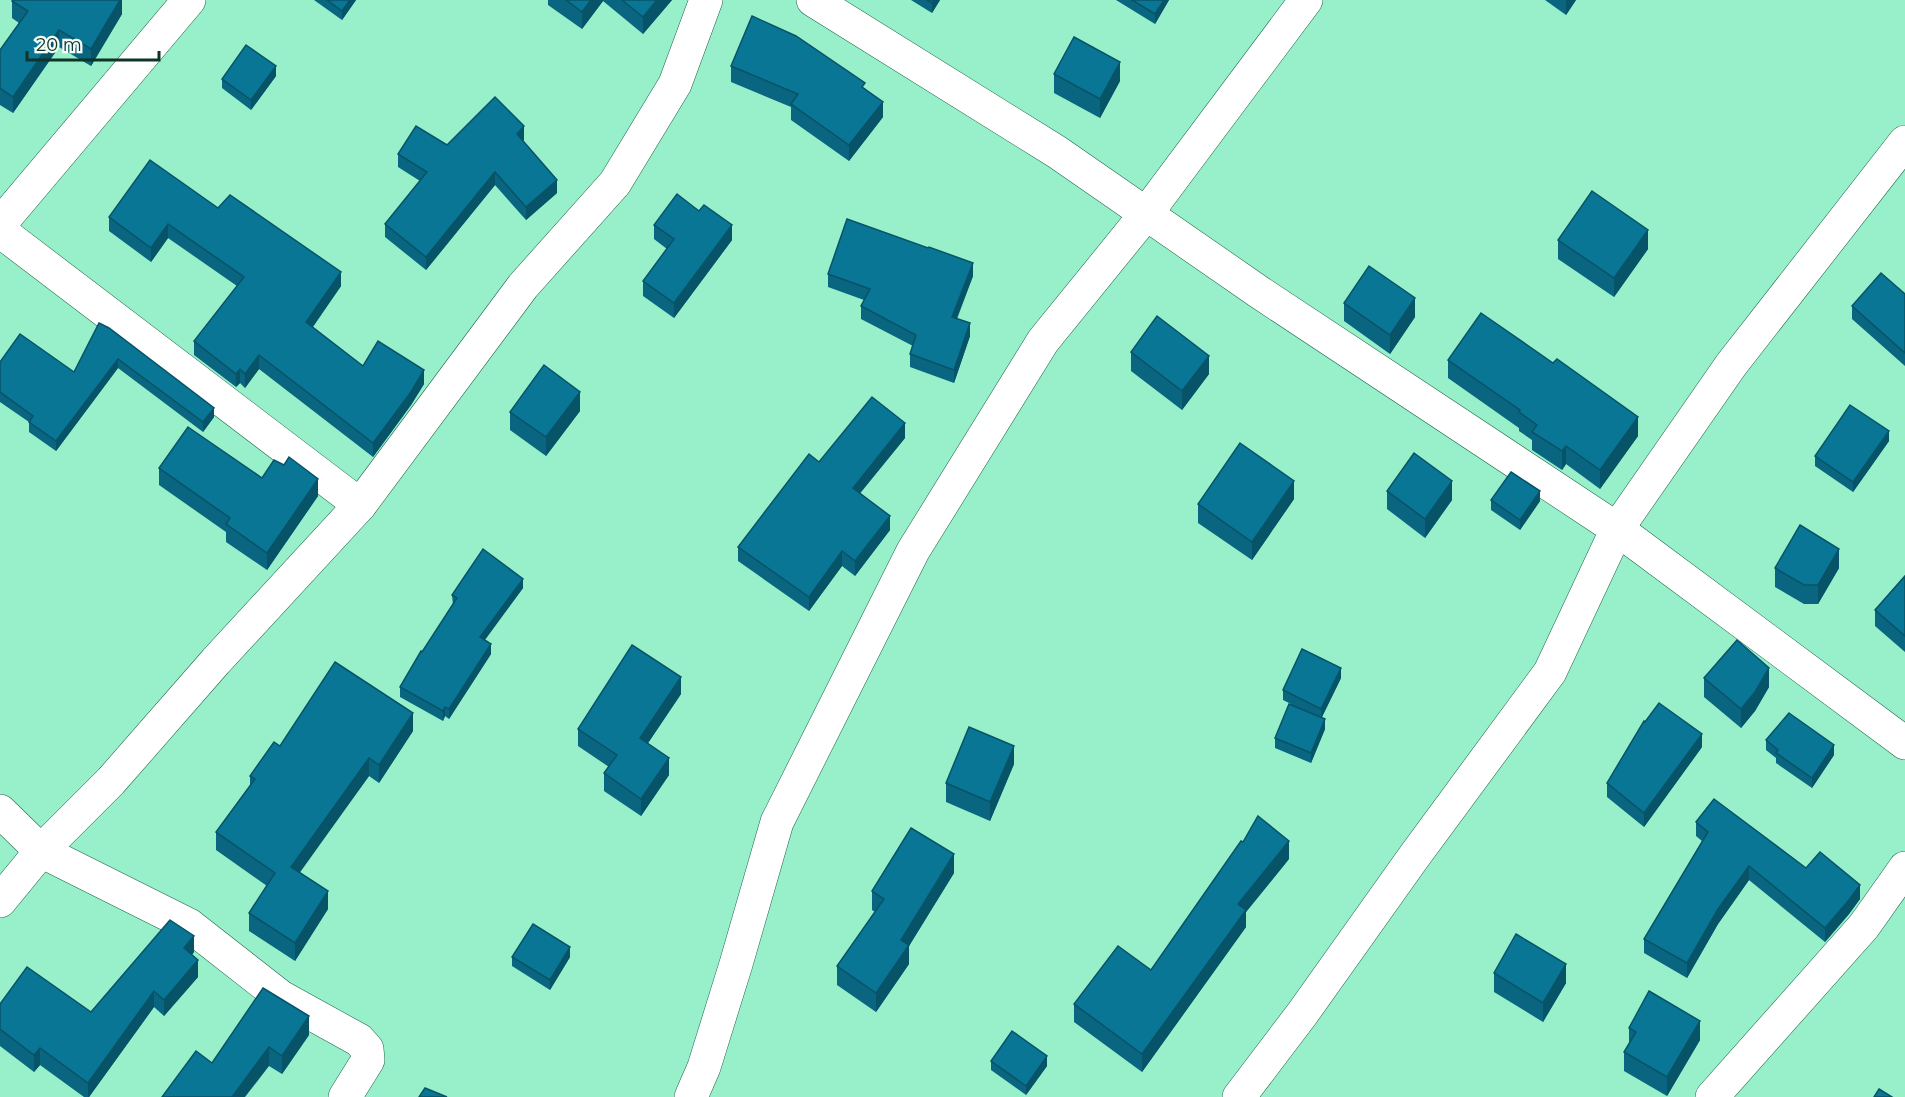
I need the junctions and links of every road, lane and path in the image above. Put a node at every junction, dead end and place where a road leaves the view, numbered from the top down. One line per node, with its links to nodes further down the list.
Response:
1 (189, 0): 7 (street)
2 (706, 0): 9 (street)
3 (813, 0): 6 (street)
4 (1306, 0): 6 (street)
5 (1905, 142): 10 (street)
6 (1146, 214): 10 (street); 17 (street)
7 (0, 224)
8 (0, 231): 9 (street)
9 (360, 505): 13 (street)
10 (1617, 529): 11 (street); 18 (street)
11 (1905, 743)
12 (0, 811): 13 (street)
13 (41, 851): 15 (street); 16 (street)
14 (1905, 868): 19 (street)
15 (0, 901)
16 (345, 1097)
17 (691, 1097)
18 (1239, 1097)
19 (1712, 1097)

